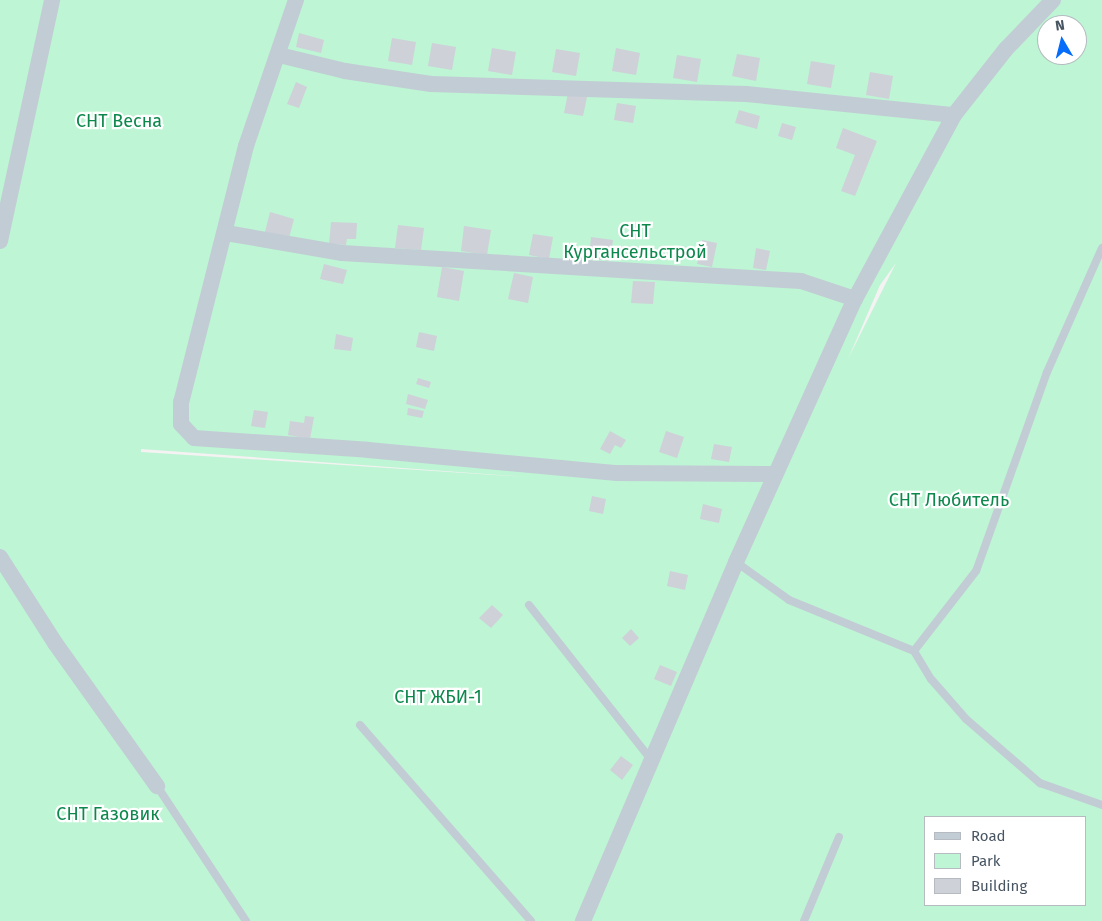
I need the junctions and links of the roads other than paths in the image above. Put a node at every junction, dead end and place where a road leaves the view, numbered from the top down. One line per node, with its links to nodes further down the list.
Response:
1 (52, 0): 7 (street)
2 (296, 0): 4 (street)
3 (1053, 0): 5 (street)
4 (279, 55): 5 (street); 6 (street)
5 (954, 115): 9 (street)
6 (226, 233): 9 (street); 10 (street)
7 (0, 242)
8 (1102, 248): 14 (lane)
9 (854, 299): 10 (street)
10 (775, 474): 12 (street)
11 (0, 558): 17 (street)
12 (736, 562): 14 (lane); 16 (street)
13 (529, 605): 16 (lane)
14 (914, 651): 18 (lane)
15 (360, 724): 21 (lane)
16 (652, 761): 22 (street)
17 (157, 786): 20 (lane)
18 (1102, 805)
19 (839, 837): 23 (lane)
20 (246, 921)
21 (531, 921)
22 (583, 921)
23 (804, 921)

